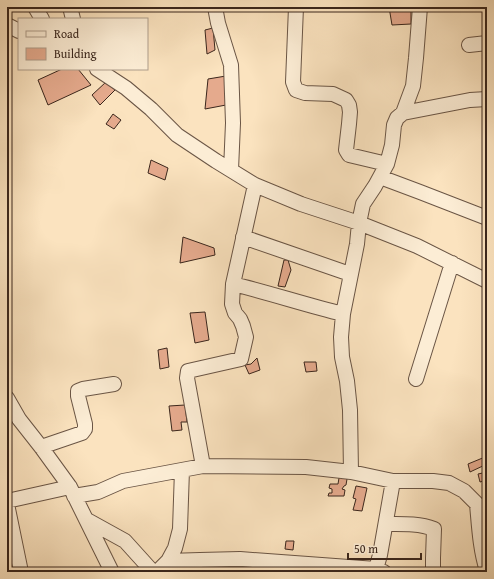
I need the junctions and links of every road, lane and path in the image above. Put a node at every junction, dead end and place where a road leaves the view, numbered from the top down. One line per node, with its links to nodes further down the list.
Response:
1 (35, 7): 6 (street)
2 (70, 7): 7 (street)
3 (215, 7): 16 (street)
4 (296, 7): 15 (street)
5 (420, 7): 14 (street)
6 (41, 18)
7 (73, 18)
8 (7, 25): 9 (street)
9 (18, 30)
10 (487, 43): 11 (street)
11 (469, 45)
12 (99, 70): 16 (street)
13 (487, 99): 14 (street)
14 (403, 113): 15 (street)
15 (387, 164): 17 (street)
16 (231, 170): 18 (street)
17 (380, 177): 19 (street); 20 (street)
18 (255, 185): 20 (street); 21 (street)
19 (487, 218)
20 (359, 223): 22 (street); 23 (street)
21 (243, 237): 23 (street); 25 (street)
22 (452, 263): 24 (street); 27 (street)
23 (350, 274): 26 (street)
24 (487, 281)
25 (233, 284): 26 (street); 31 (street)
26 (343, 314): 33 (street)
27 (416, 379)
28 (114, 384): 30 (street)
29 (7, 398): 30 (street)
30 (42, 447): 35 (street)
31 (203, 466): 32 (street); 33 (street)
32 (182, 470): 35 (street); 40 (street)
33 (351, 472): 34 (street)
34 (393, 481): 39 (street); 42 (street)
35 (72, 492): 36 (street); 38 (street)
36 (7, 501)
37 (7, 504): 43 (street)
38 (87, 520): 44 (street); 45 (street)
39 (386, 524): 41 (street); 47 (street)
40 (168, 561): 41 (street); 46 (street)
41 (380, 571)
42 (487, 571)
43 (21, 572)
44 (112, 572)
45 (153, 572)
46 (157, 572)
47 (433, 572)

